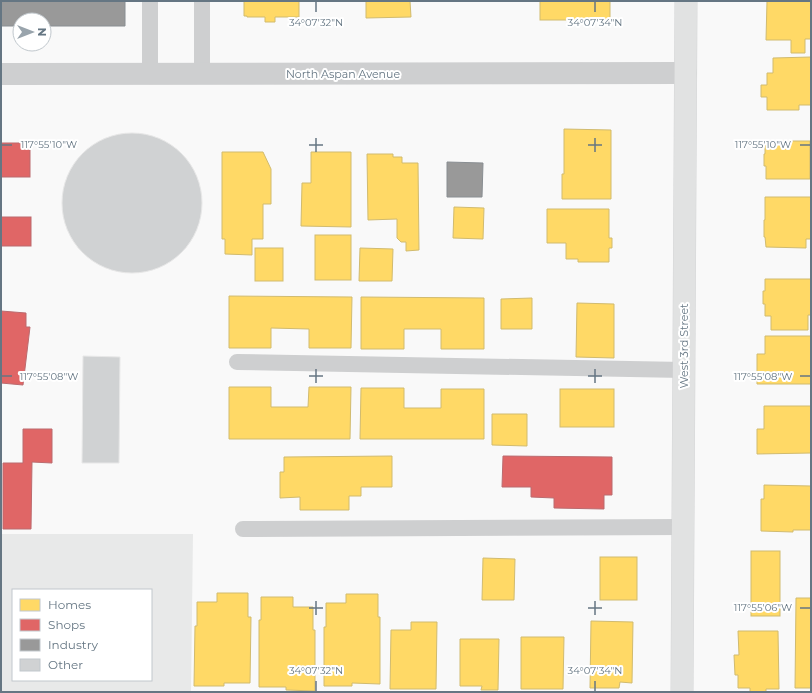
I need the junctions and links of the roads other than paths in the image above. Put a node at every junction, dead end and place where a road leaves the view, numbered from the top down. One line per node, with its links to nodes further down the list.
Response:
1 (150, 1): 5 (lane)
2 (202, 1): 6 (lane)
3 (686, 1): 7 (street, West 3rd Street)
4 (1, 74): 5 (street, North Aspan Avenue)
5 (150, 74): 6 (street, North Aspan Avenue)
6 (202, 74): 7 (street, North Aspan Avenue)
7 (686, 74): 9 (street, West 3rd Street)
8 (237, 362): 9 (lane)
9 (684, 370): 10 (street, West 3rd Street)
10 (683, 527): 11 (lane); 12 (street, West 3rd Street)
11 (243, 529)
12 (682, 692)

